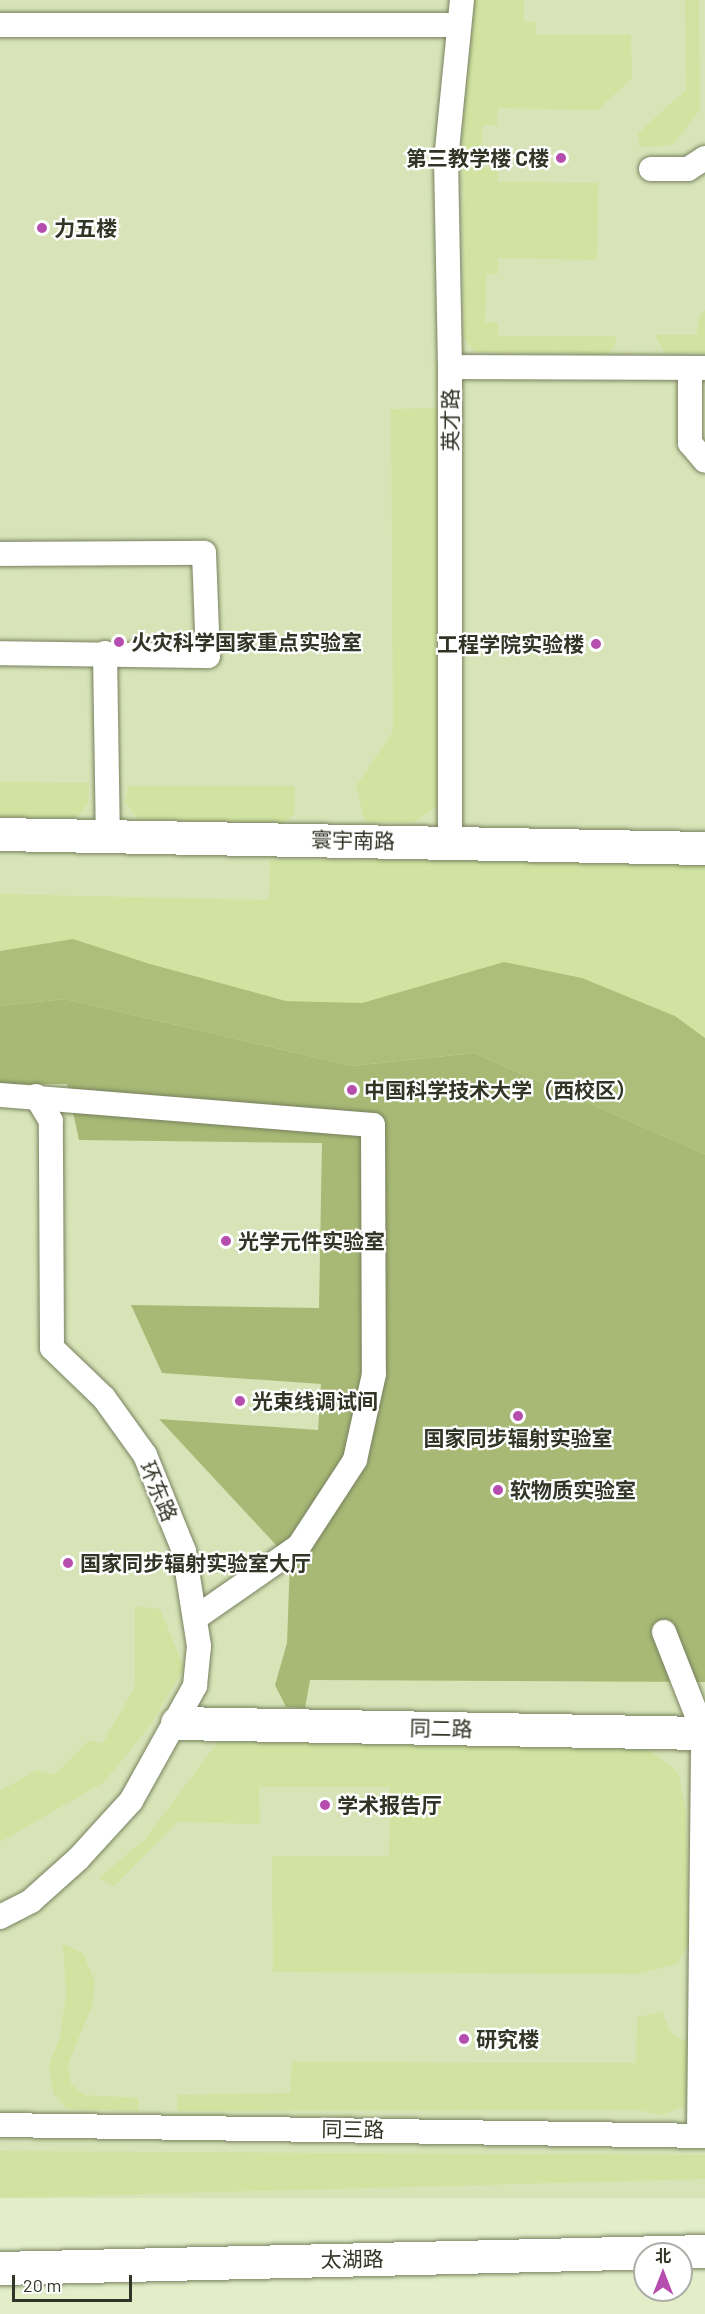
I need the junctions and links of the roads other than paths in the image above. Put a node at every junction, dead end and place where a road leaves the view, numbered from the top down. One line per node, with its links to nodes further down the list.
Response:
1 (462, 0): 3 (lane, 英才路)
2 (0, 25): 3 (lane)
3 (457, 25): 6 (lane, 英才路)
4 (705, 158): 5 (lane)
5 (651, 169)
6 (450, 367): 7 (lane); 14 (lane, 英才路)
7 (698, 368): 8 (lane)
8 (705, 461)
9 (0, 554): 11 (lane)
10 (0, 653): 11 (lane)
11 (105, 653): 13 (lane)
12 (0, 834): 13 (street, 寰宇南路)
13 (108, 836): 14 (street, 寰宇南路)
14 (450, 842): 15 (street, 寰宇南路)
15 (705, 848)
16 (0, 1095): 17 (lane)
17 (36, 1096): 18 (lane, 环东路); 18 (lane)
18 (197, 1617): 20 (lane, 环东路)
19 (664, 1632): 21 (lane)
20 (177, 1723): 21 (street, 同二路); 22 (lane, 环东路)
21 (704, 1734): 23 (lane)
22 (0, 1917)
23 (703, 1948): 25 (lane)
24 (0, 2126): 25 (lane, 同三路)
25 (702, 2135)
26 (705, 2251): 27 (street, 太湖路)
27 (0, 2268)

